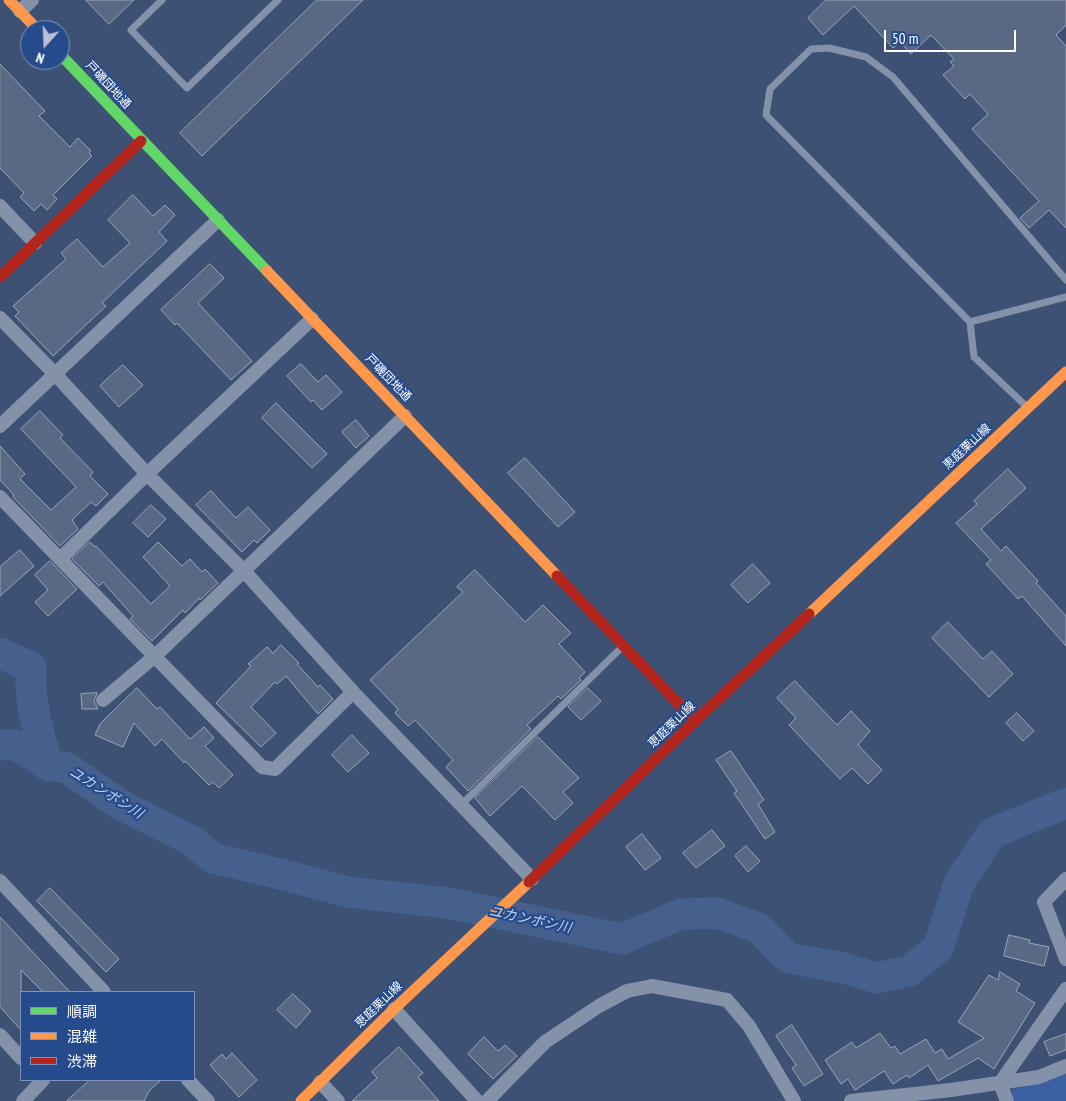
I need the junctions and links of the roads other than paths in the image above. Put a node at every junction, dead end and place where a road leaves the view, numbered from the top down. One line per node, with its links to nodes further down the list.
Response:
1 (9, 0): 5 (street)
2 (32, 0): 5 (street)
3 (162, 0): 4 (lane)
4 (278, 0)
5 (20, 12): 6 (street)
6 (28, 20)
7 (70, 65): 8 (street, 戸磯団地通)
8 (141, 141): 10 (street, 戸磯団地通); 11 (street)
9 (0, 206): 11 (street)
10 (218, 220): 16 (street, 戸磯団地通); 19 (street)
11 (36, 243): 12 (street)
12 (0, 277)
13 (1066, 280): 17 (lane)
14 (1066, 297): 17 (lane)
15 (0, 318): 19 (street)
16 (312, 320): 21 (street, 戸磯団地通); 23 (street)
17 (970, 322): 20 (lane)
18 (1066, 372): 20 (street, 恵庭栗山線)
19 (54, 373): 22 (street); 23 (street)
20 (1028, 408): 31 (street, 恵庭栗山線)
21 (405, 416): 26 (street); 27 (street, 戸磯団地通)
22 (0, 426)
23 (147, 474): 25 (street); 26 (street)
24 (0, 497): 25 (street)
25 (60, 559): 28 (street)
26 (244, 571): 28 (street); 29 (street)
27 (624, 646): 31 (street, 戸磯団地通); 32 (lane)
28 (155, 656): 29 (street); 30 (street)
29 (353, 692): 32 (street)
30 (103, 700)
31 (695, 722): 35 (street, 恵庭栗山線)
32 (461, 805): 35 (street)
33 (1066, 879): 36 (street)
34 (0, 881): 38 (street)
35 (528, 883): 39 (street, 恵庭栗山線)
36 (1066, 959)
37 (1066, 989): 46 (street)
38 (103, 991)
39 (394, 1009): 45 (street, 恵庭栗山線); 51 (street)
40 (0, 1035): 41 (street)
41 (20, 1057)
42 (1066, 1066): 46 (street)
43 (42, 1081): 47 (street)
44 (189, 1081): 48 (street)
45 (320, 1082): 49 (street, 恵庭栗山線); 50 (street)
46 (1000, 1083): 54 (street); 55 (street)
47 (23, 1101)
48 (208, 1101)
49 (301, 1101)
50 (338, 1101)
51 (477, 1101)
52 (487, 1101): 53 (street)
53 (794, 1101)
54 (850, 1101)
55 (1007, 1101)

